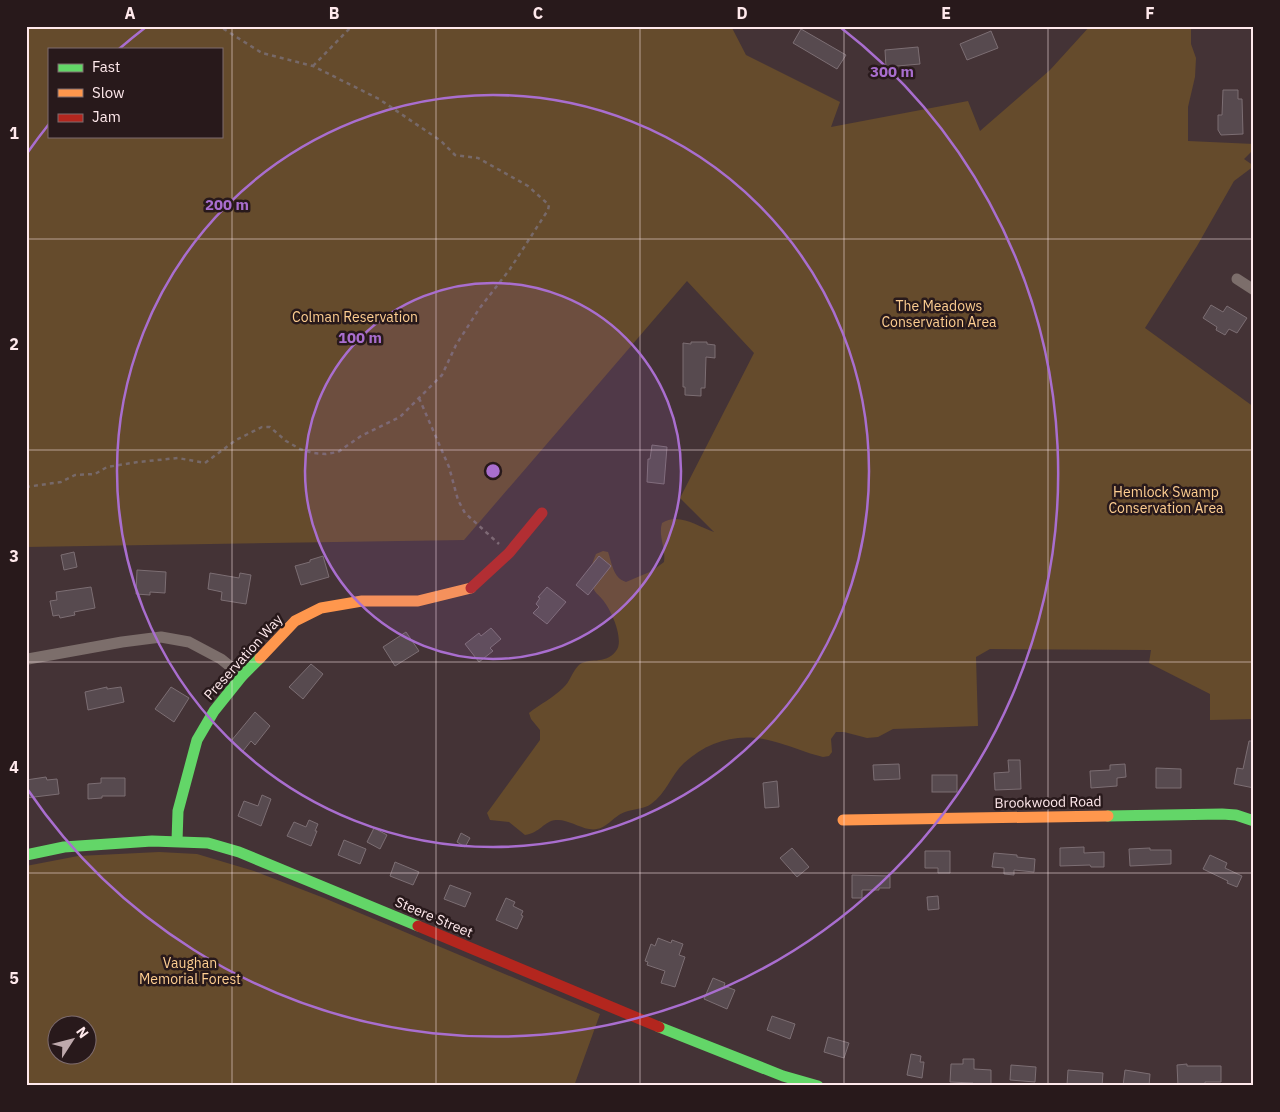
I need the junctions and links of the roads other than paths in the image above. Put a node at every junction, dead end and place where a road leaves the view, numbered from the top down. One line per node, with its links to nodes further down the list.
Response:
1 (1237, 278): 2 (street)
2 (1254, 290)
3 (542, 513): 5 (street, Preservation Way)
4 (28, 659): 5 (street)
5 (242, 676): 8 (street, Preservation Way)
6 (843, 820): 7 (street, Brookwood Road)
7 (1254, 821)
8 (177, 841): 9 (street, Steere Street); 10 (street, Steere Street)
9 (26, 855)
10 (818, 1086)

